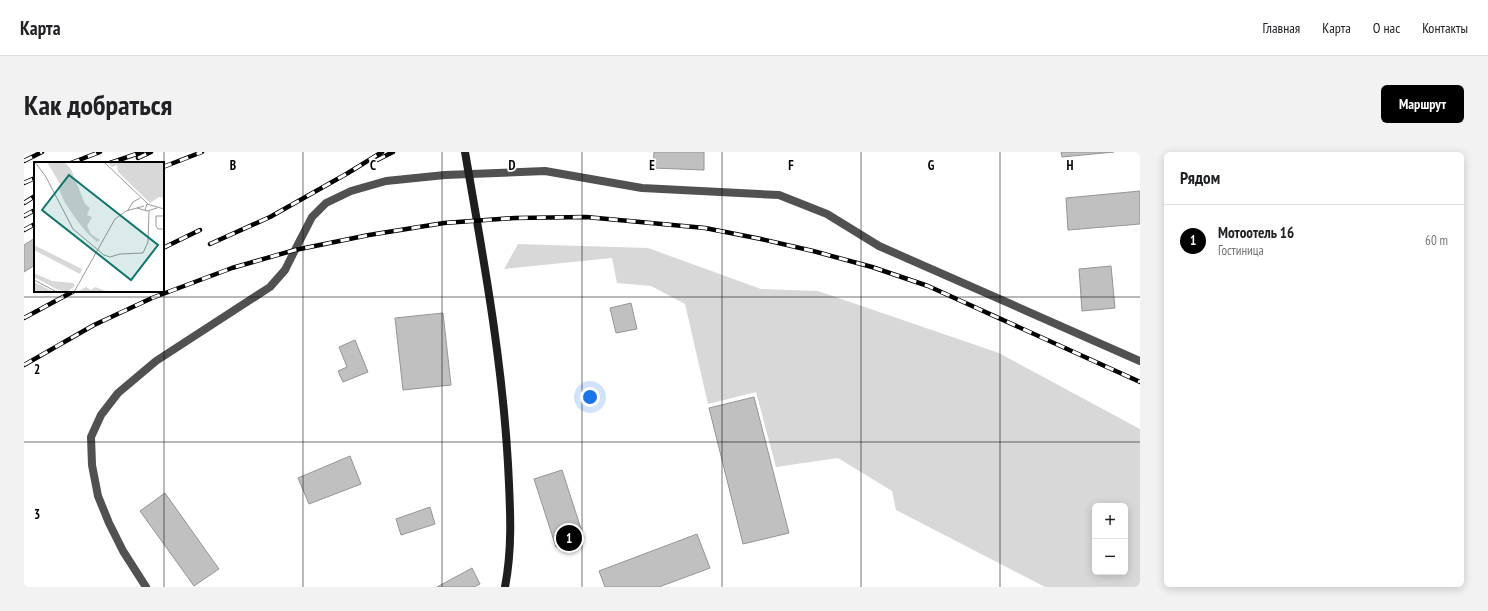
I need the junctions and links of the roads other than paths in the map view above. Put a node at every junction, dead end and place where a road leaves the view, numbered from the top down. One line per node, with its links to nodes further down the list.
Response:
1 (465, 152): 4 (main road)
2 (1140, 361): 3 (street)
3 (146, 587)
4 (505, 587)

